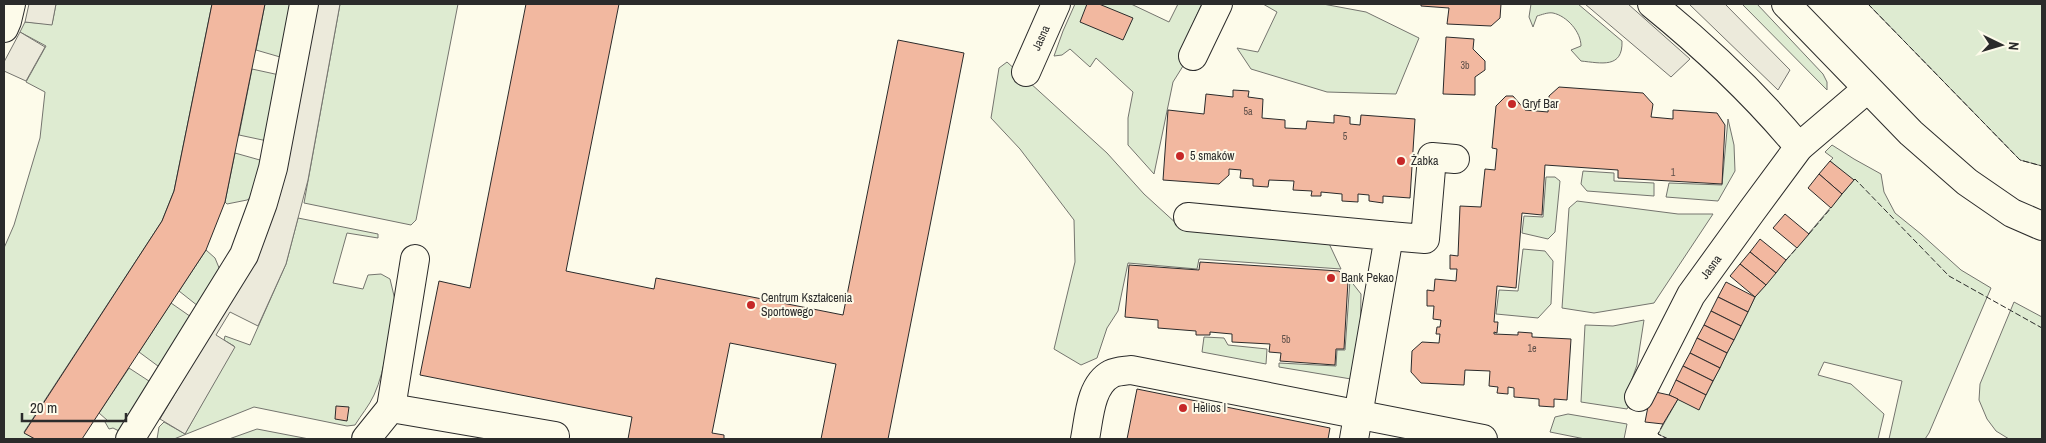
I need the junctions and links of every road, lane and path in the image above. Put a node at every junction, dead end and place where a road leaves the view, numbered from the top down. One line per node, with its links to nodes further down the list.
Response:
1 (304, 4): 19 (street)
2 (1056, 4): 7 (street, Jasna)
3 (1218, 4): 6 (street)
4 (1652, 4): 9 (street)
5 (1786, 4): 8 (street)
6 (1193, 56)
7 (1026, 72)
8 (1867, 88): 9 (street, Jasna); 12 (street)
9 (1799, 147): 15 (street, Jasna)
10 (1455, 159): 13 (street)
11 (1188, 217): 13 (street)
12 (2042, 226)
13 (1389, 236): 17 (street)
14 (415, 259): 16 (street)
15 (1639, 397)
16 (391, 408): 18 (street); 20 (street)
17 (1357, 428): 21 (street); 22 (street)
18 (555, 436)
19 (130, 439)
20 (366, 439)
21 (1085, 439)
22 (1483, 439)

